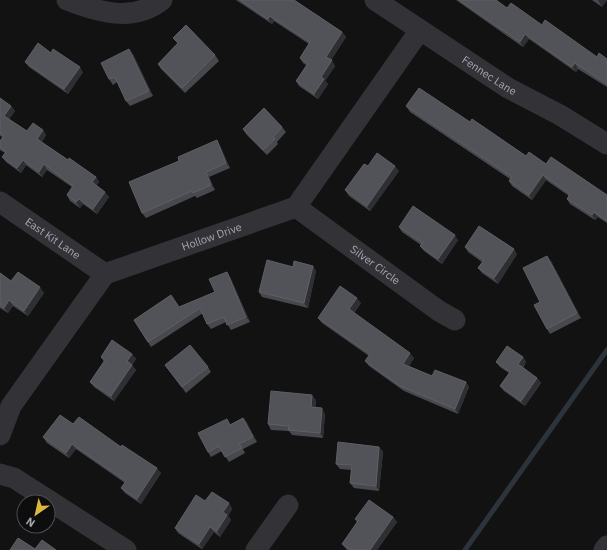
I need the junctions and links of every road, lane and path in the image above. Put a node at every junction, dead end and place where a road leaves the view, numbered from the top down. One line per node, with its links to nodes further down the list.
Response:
1 (67, 0): 2 (street)
2 (162, 0)
3 (375, 0): 4 (street, Fennec Lane)
4 (420, 30): 5 (street, Fennec Lane); 7 (street)
5 (607, 144)
6 (0, 202): 8 (street, East Kit Lane)
7 (296, 207): 8 (street, Hollow Drive); 9 (street, Silver Circle)
8 (105, 274): 10 (street)
9 (456, 320)
10 (0, 435)
11 (0, 474): 14 (street)
12 (288, 505): 15 (street)
13 (607, 546): 16 (street)
14 (126, 550)
15 (256, 550)
16 (604, 550)

